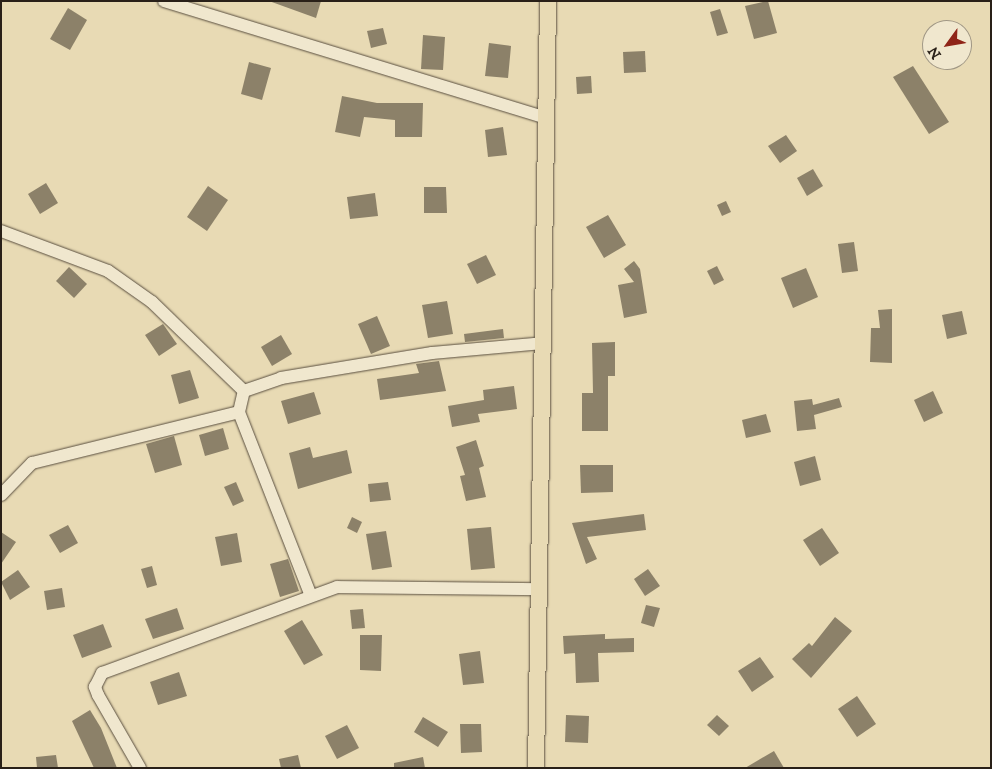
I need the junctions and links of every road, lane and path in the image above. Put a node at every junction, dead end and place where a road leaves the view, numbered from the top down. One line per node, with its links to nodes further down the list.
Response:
1 (164, 1): 3 (street)
2 (548, 1): 3 (main road)
3 (546, 118): 5 (main road)
4 (1, 231): 6 (street)
5 (543, 343): 6 (street); 9 (main road)
6 (244, 391): 7 (street)
7 (239, 412): 8 (street); 10 (street)
8 (1, 495)
9 (539, 589): 10 (street); 12 (main road)
10 (311, 596): 11 (street)
11 (140, 768)
12 (536, 768)

